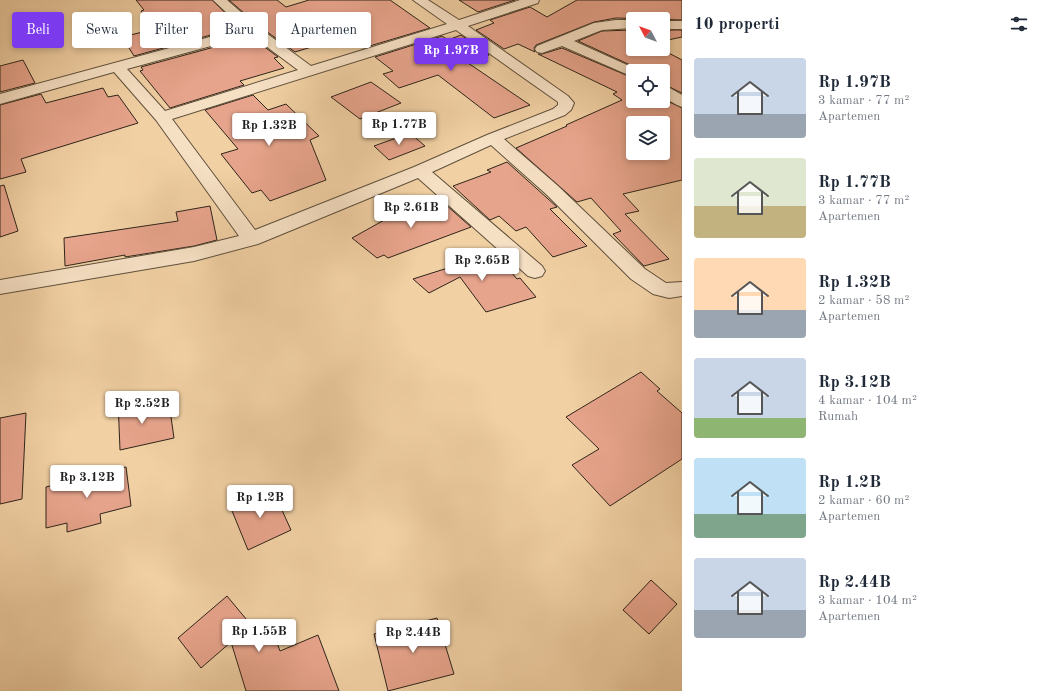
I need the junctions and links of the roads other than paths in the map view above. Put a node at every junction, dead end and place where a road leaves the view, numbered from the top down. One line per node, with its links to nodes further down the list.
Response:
1 (219, 0): 4 (street)
2 (419, 0): 6 (street)
3 (533, 0): 6 (street)
4 (233, 12)
5 (626, 24): 8 (street)
6 (458, 25): 13 (street); 18 (street)
7 (268, 41): 13 (street)
8 (563, 41): 10 (street); 12 (street)
9 (210, 42): 11 (street)
10 (542, 49)
11 (117, 67): 15 (street); 17 (street)
12 (626, 70)
13 (309, 71): 17 (street)
14 (670, 94): 16 (street)
15 (0, 99)
16 (682, 102)
17 (162, 117): 20 (street)
18 (493, 138): 19 (street); 23 (street)
19 (420, 171): 20 (street); 21 (street)
20 (252, 239): 22 (street)
21 (535, 271)
22 (0, 287)
23 (682, 289)

